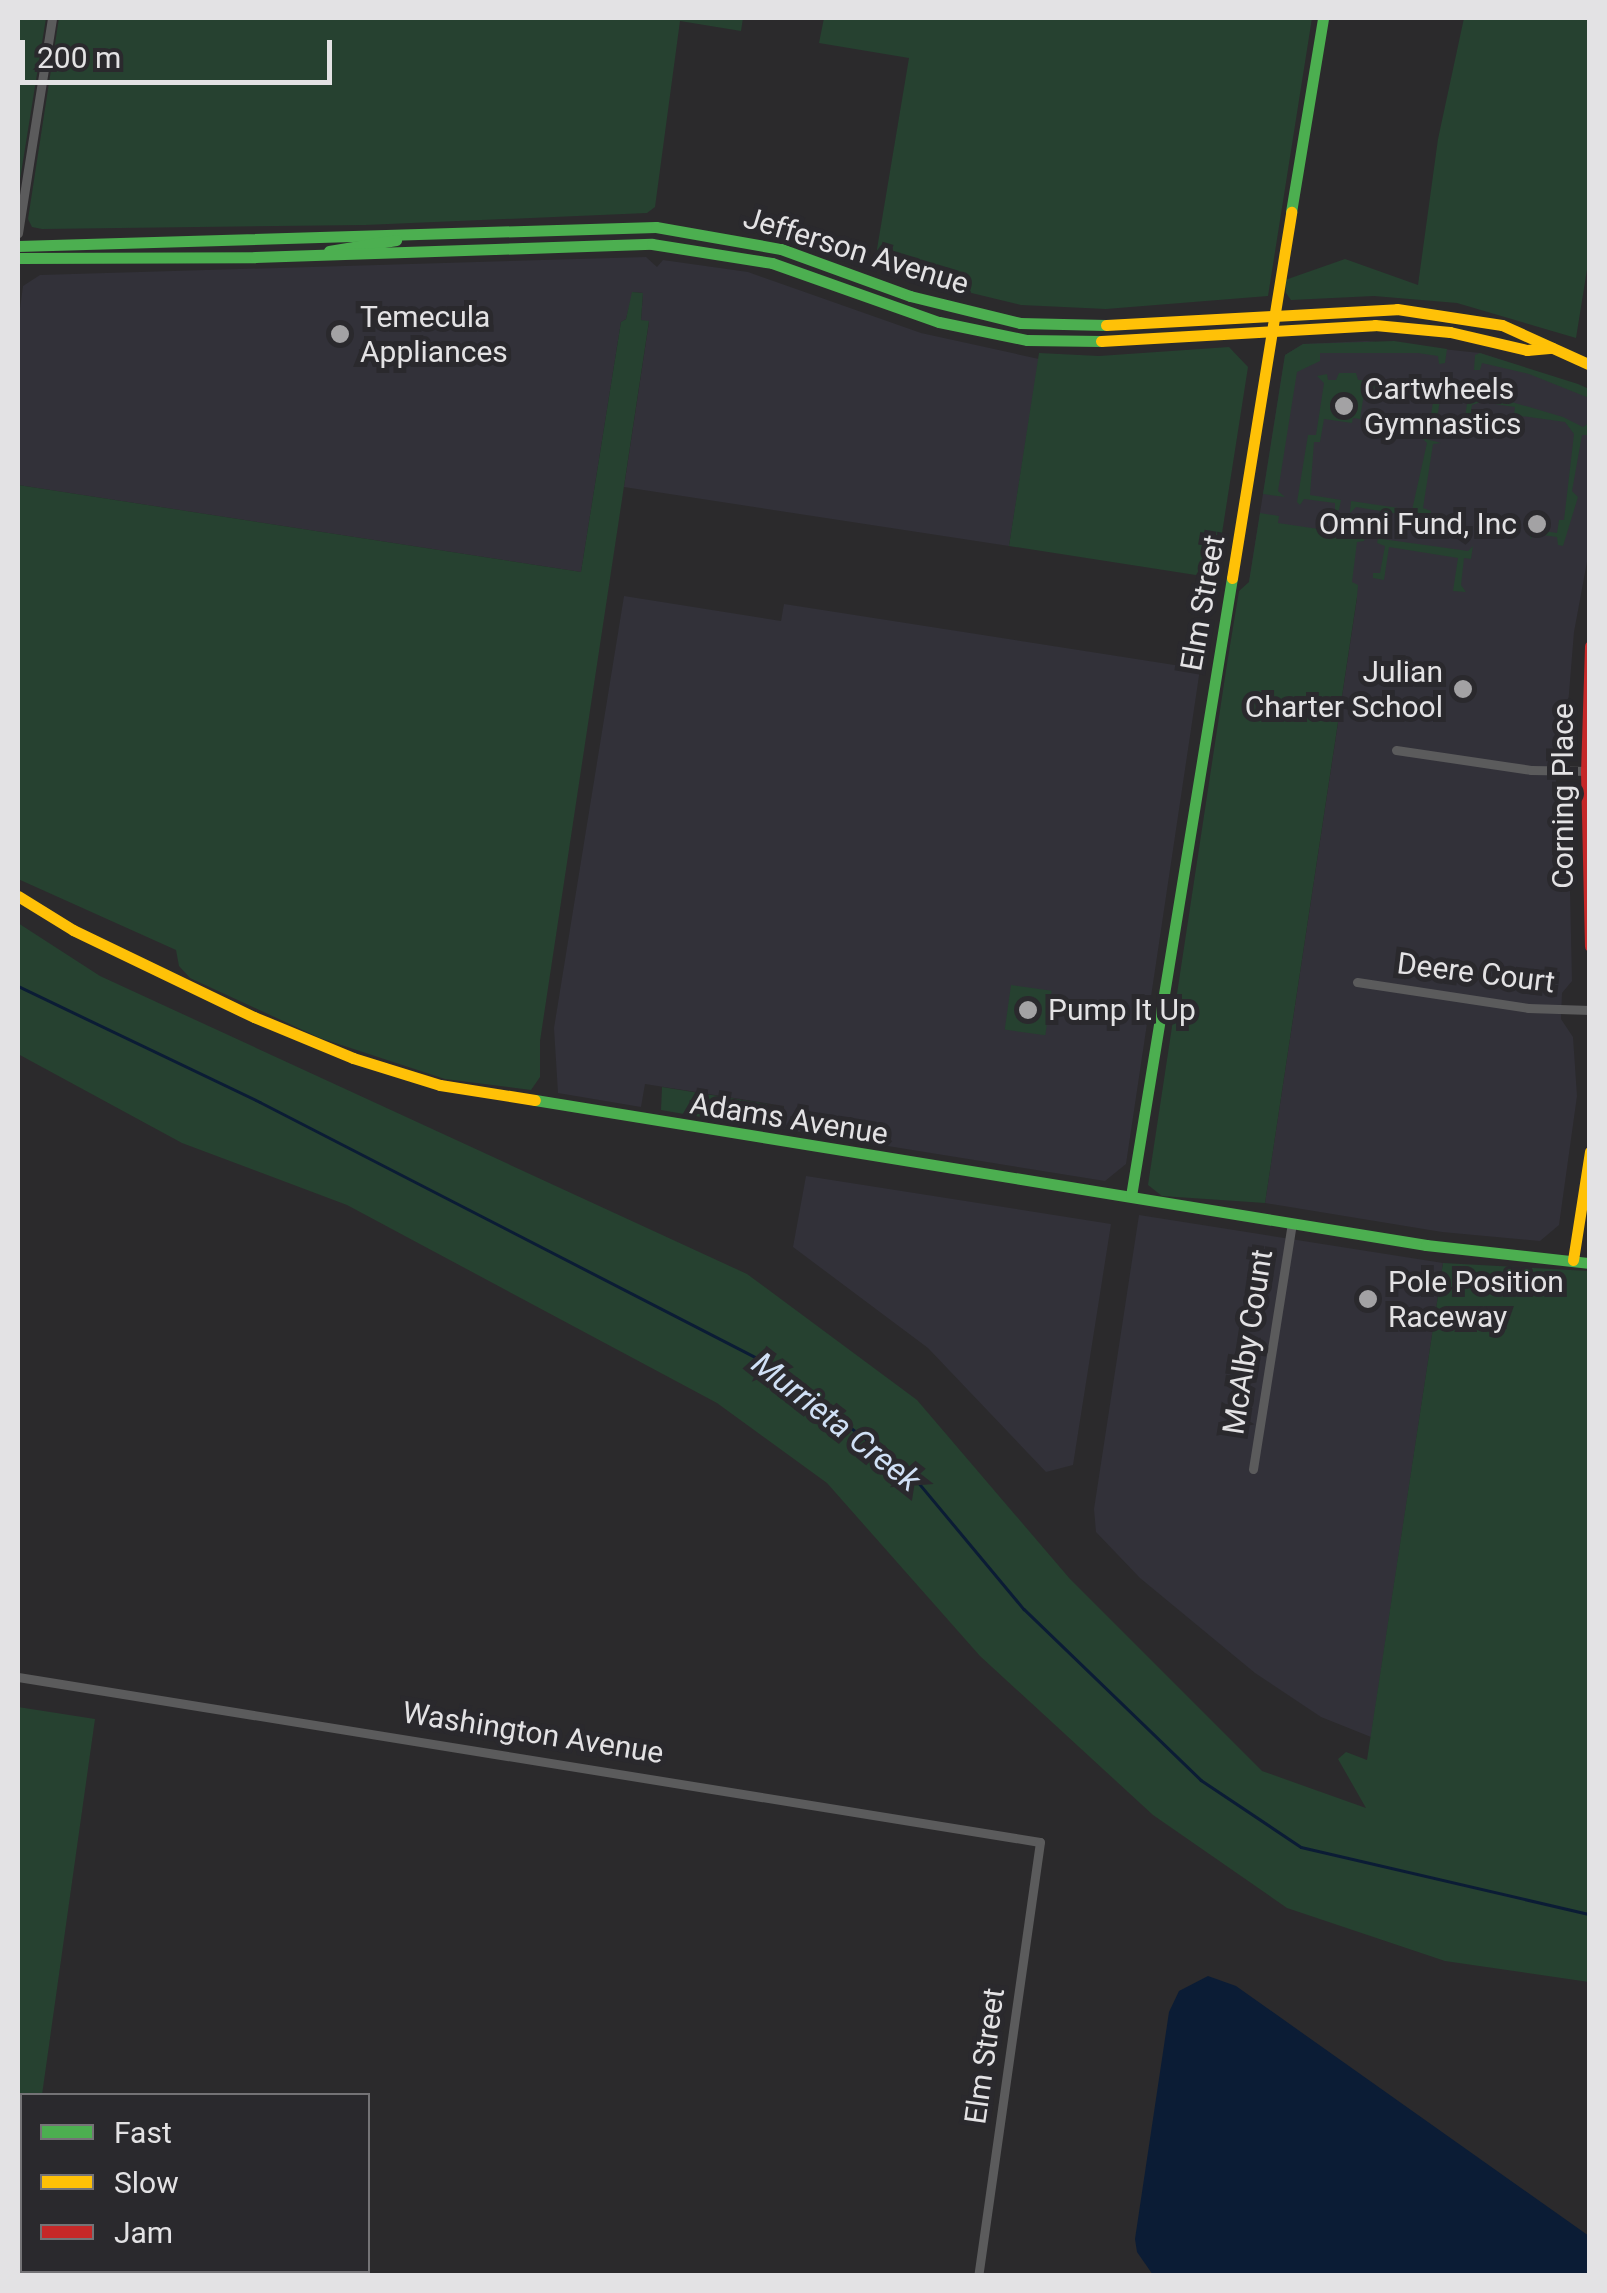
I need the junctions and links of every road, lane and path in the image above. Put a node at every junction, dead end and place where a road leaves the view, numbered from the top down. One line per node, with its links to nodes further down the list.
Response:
1 (52, 18): 3 (street)
2 (1323, 18): 8 (main road, Elm Street)
3 (18, 233)
4 (413, 234): 5 (main road, Jefferson Avenue); 6 (main road); 10 (main road, Jefferson Avenue)
5 (18, 246)
6 (326, 255): 7 (main road, Jefferson Avenue); 9 (main road, Jefferson Avenue)
7 (18, 258)
8 (1274, 313): 10 (main road, Jefferson Avenue); 11 (main road, Elm Street); 12 (main road, Jefferson Avenue)
9 (938, 322): 10 (main road); 11 (main road, Jefferson Avenue)
10 (1020, 323)
11 (1271, 332): 12 (main road, Jefferson Avenue); 22 (main road, Elm Street)
12 (1552, 348): 13 (main road, Jefferson Avenue)
13 (1590, 365)
14 (1590, 646): 16 (main road, Corning Place)
15 (1396, 750): 16 (street)
16 (1588, 771): 18 (main road, Corning Place)
17 (18, 896): 22 (main road, Adams Avenue)
18 (1590, 946)
19 (1357, 982): 20 (street, Deere Court)
20 (1590, 1010)
21 (1590, 1150): 24 (main road)
22 (1131, 1196): 23 (main road, Adams Avenue)
23 (1292, 1223): 24 (main road, Adams Avenue); 26 (street, McAlby Count)
24 (1573, 1260): 25 (main road, Adams Avenue)
25 (1590, 1263)
26 (1253, 1469)
27 (18, 1677): 28 (street, Washington Avenue)
28 (1040, 1842): 29 (street, Elm Street)
29 (978, 2276)

